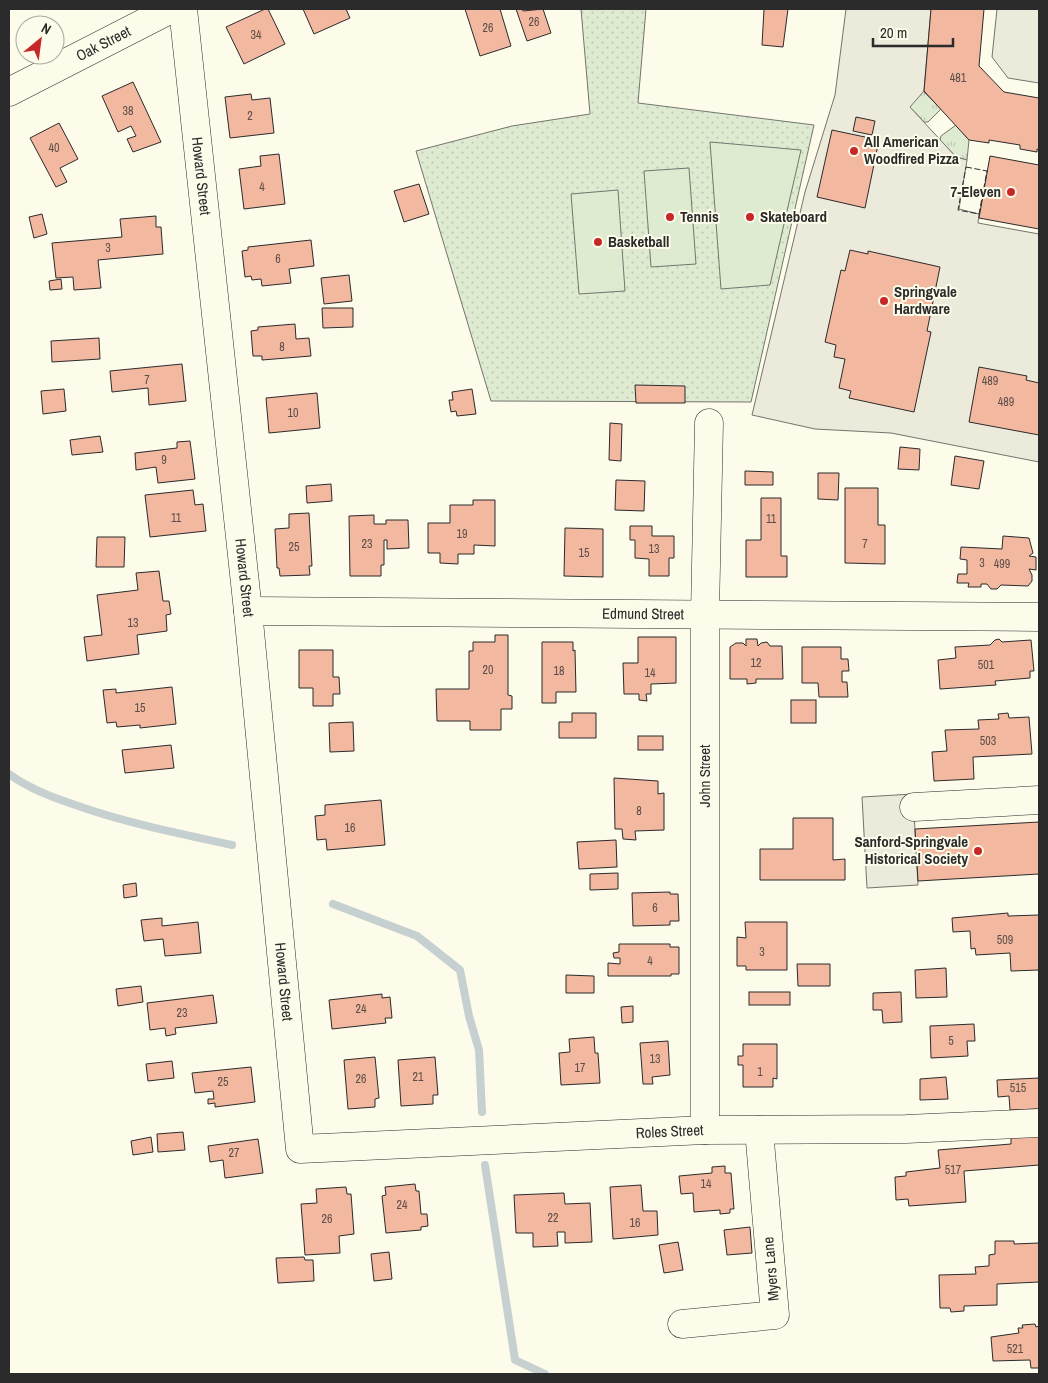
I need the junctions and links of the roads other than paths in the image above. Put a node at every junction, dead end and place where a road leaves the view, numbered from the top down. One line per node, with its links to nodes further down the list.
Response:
1 (171, 9): 3 (street, Oak Street)
2 (182, 9): 5 (street, Howard Street)
3 (9, 92)
4 (710, 423): 6 (street, John Street)
5 (248, 611): 6 (street, Edmund Street); 13 (street, Howard Street)
6 (705, 613): 7 (street, Edmund Street); 11 (street, John Street)
7 (1039, 616)
8 (1039, 800): 9 (street)
9 (914, 807)
10 (1039, 1123): 12 (street, Roles Street)
11 (705, 1130): 12 (street, Roles Street); 13 (street, Roles Street)
12 (759, 1130): 14 (street, Myers Lane)
13 (300, 1148)
14 (682, 1324)

